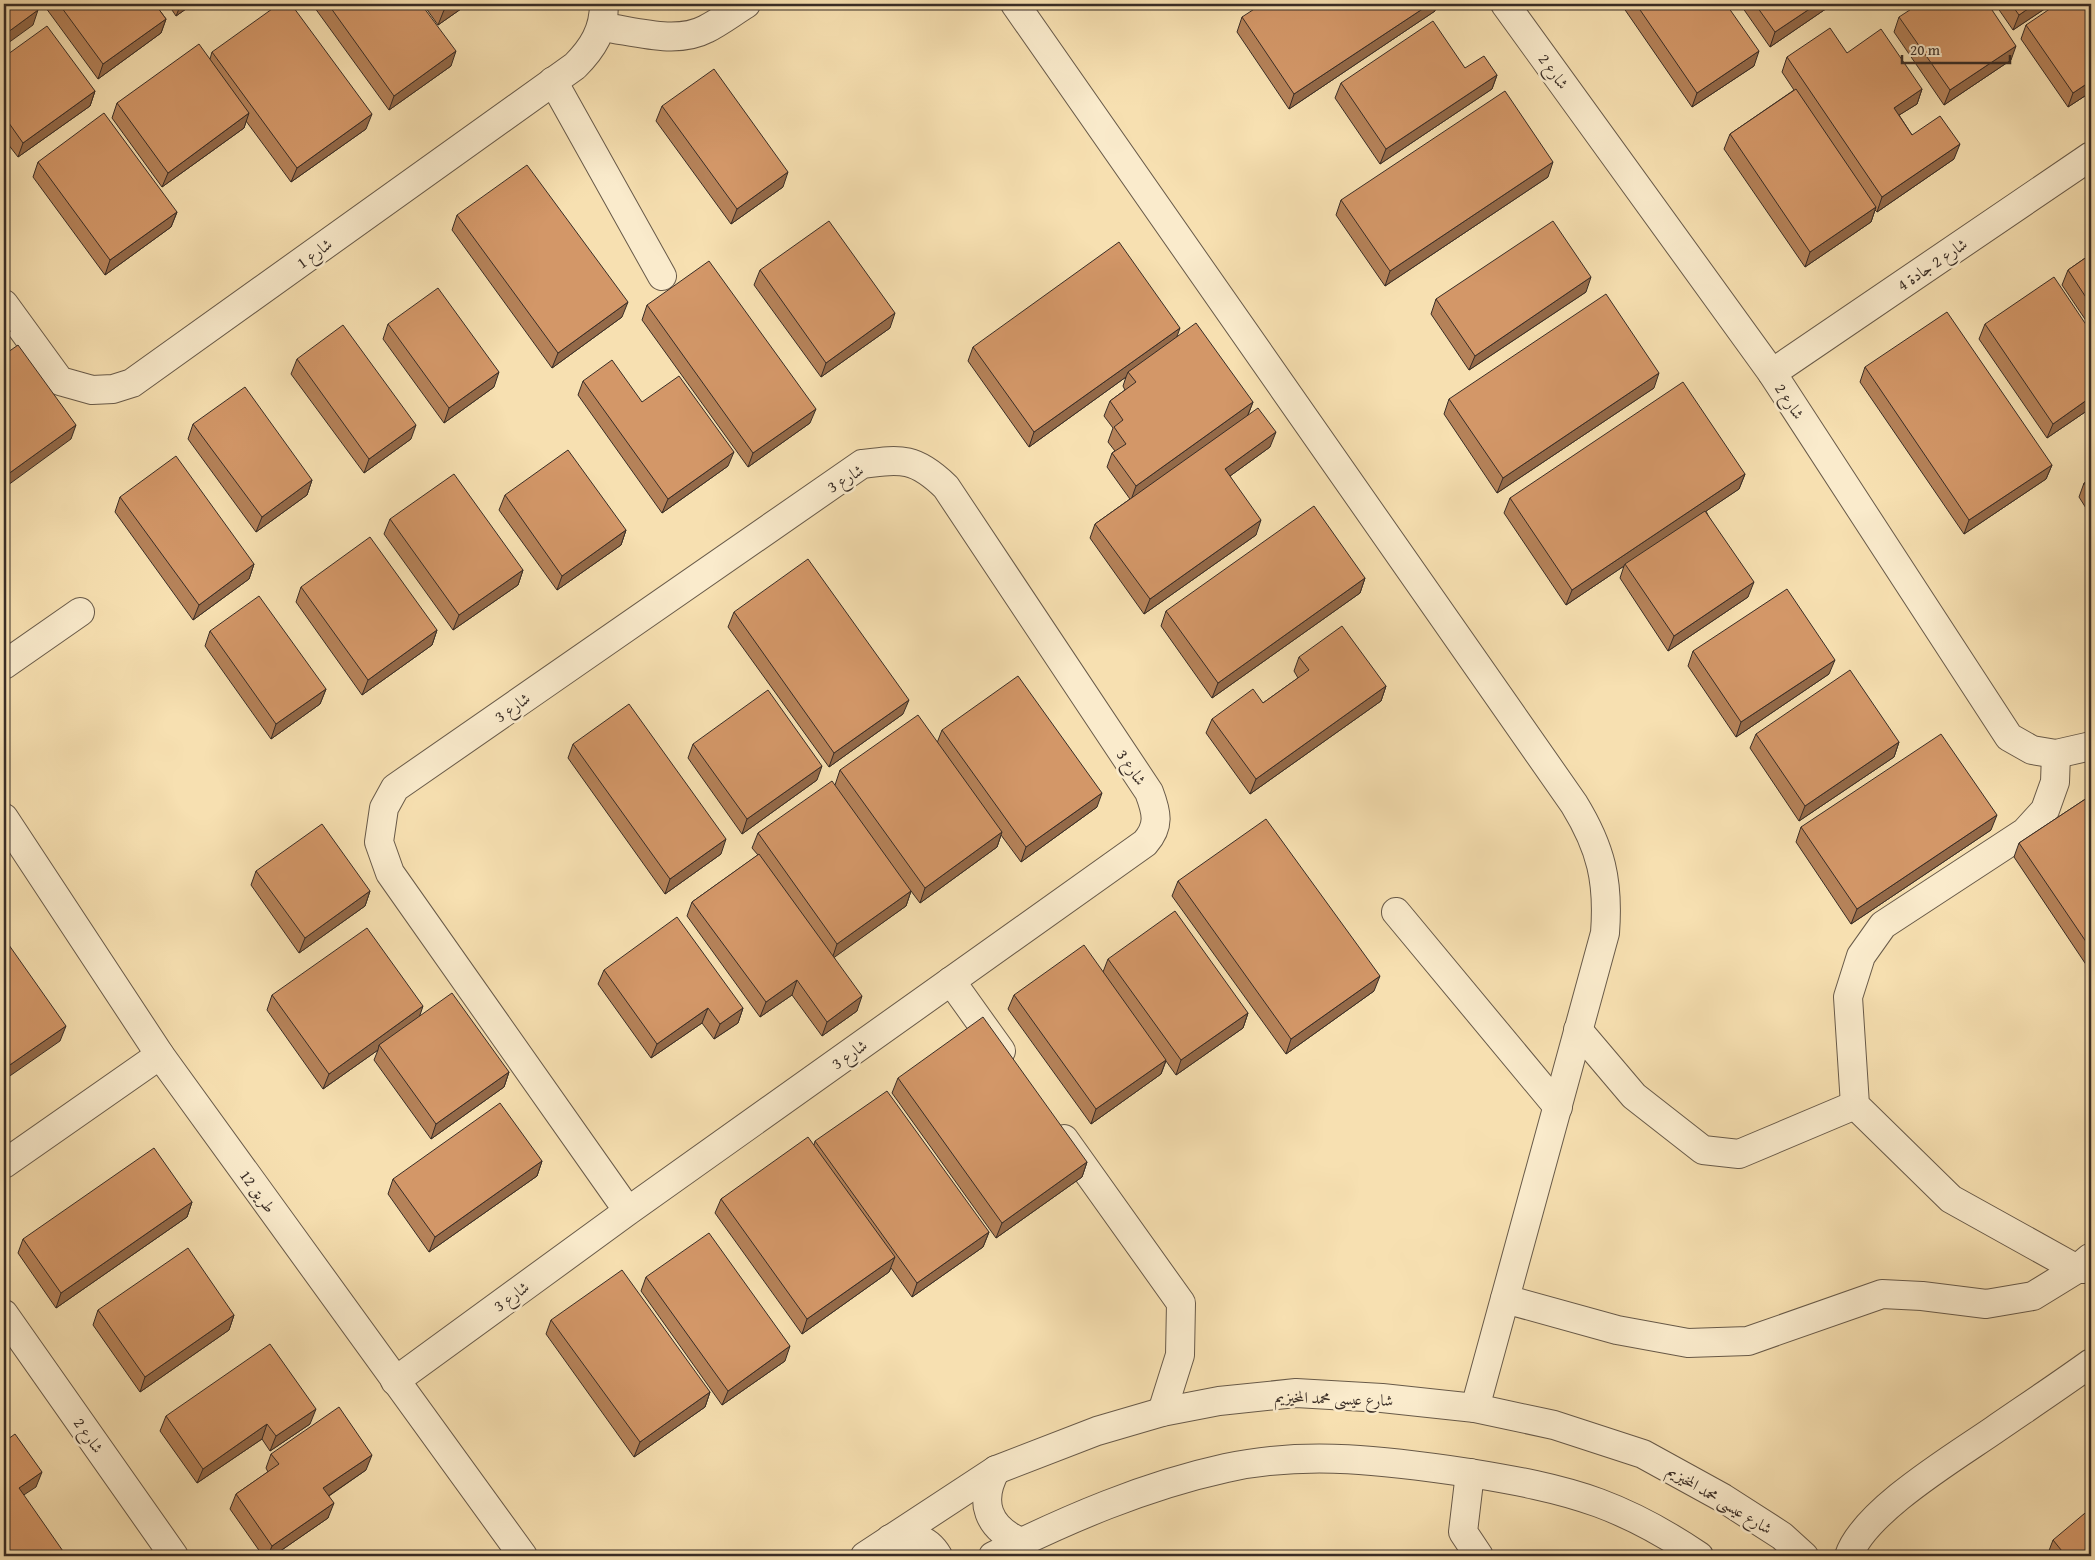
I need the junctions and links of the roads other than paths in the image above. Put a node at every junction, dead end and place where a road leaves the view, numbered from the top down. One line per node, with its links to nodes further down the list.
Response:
1 (746, 4): 4 (street)
2 (1015, 4): 17 (street)
3 (1506, 4): 9 (street, شارع 2)
4 (603, 15): 5 (street, شارع 1)
5 (553, 81): 7 (street); 8 (street, شارع 1)
6 (2091, 156): 9 (street, شارع 2 جادة 4)
7 (662, 276)
8 (4, 304)
9 (1772, 373): 13 (street, شارع 2)
10 (80, 612): 11 (street)
11 (4, 665)
12 (2091, 746): 13 (street, شارع 2)
13 (2056, 754): 20 (street)
14 (4, 818): 18 (street, طريق 12)
15 (1396, 912): 21 (street)
16 (951, 981): 19 (street); 24 (street, شارع 3); 24 (street, شارع 3)
17 (1578, 1030): 20 (street); 21 (street)
18 (160, 1055): 23 (street); 29 (street, طريق 12)
19 (1014, 1070)
20 (1855, 1105): 25 (street)
21 (1558, 1107): 26 (street)
22 (1049, 1118): 31 (street)
23 (4, 1164)
24 (628, 1211): 29 (street, شارع 3)
25 (2087, 1265): 26 (street)
26 (1505, 1299): 30 (street)
27 (4, 1314): 36 (street, شارع 2)
28 (2091, 1364): 44 (street)
29 (395, 1382): 37 (street, طريق 12)
30 (1475, 1408): 31 (street, شارع عيسى محمد المخيزيم); 43 (street, شارع عيسى محمد المخيزيم)
31 (1162, 1412): 32 (street, شارع عيسى محمد المخيزيم)
32 (996, 1470): 34 (street, شارع عيسى محمد المخيزيم); 35 (street)
33 (1470, 1473): 35 (street); 41 (street); 42 (street)
34 (890, 1539): 38 (street, شارع عيسى محمد المخيزيم); 39 (street)
35 (1021, 1542): 40 (street)
36 (174, 1556)
37 (523, 1556)
38 (865, 1556)
39 (938, 1556)
40 (994, 1556)
41 (1479, 1556)
42 (1699, 1556)
43 (1804, 1556)
44 (1849, 1556)

